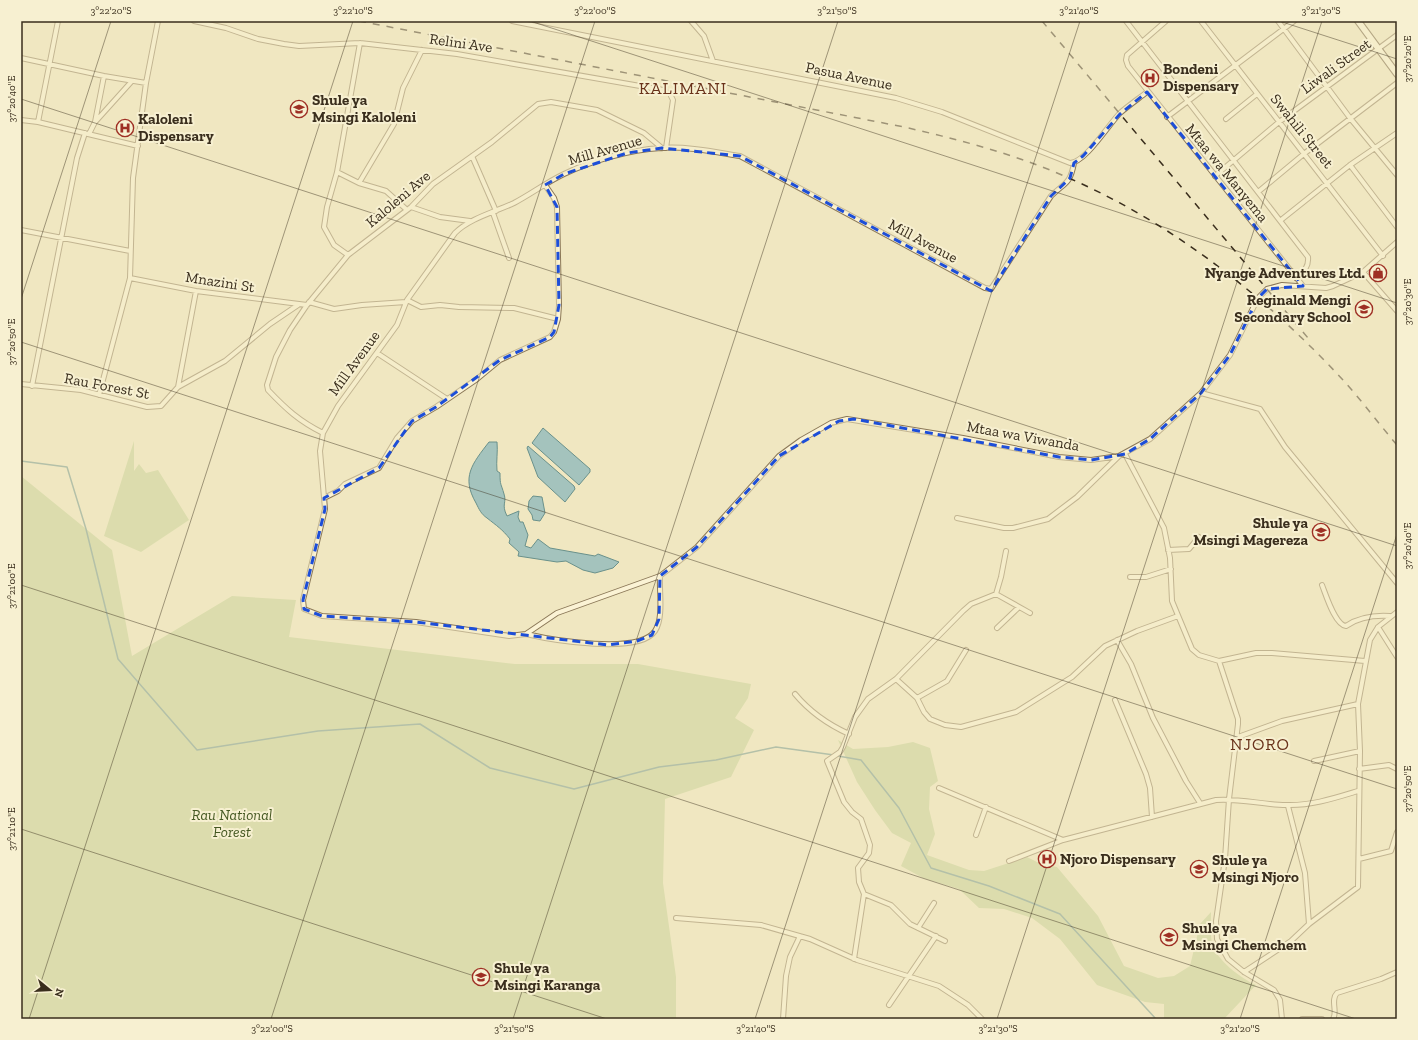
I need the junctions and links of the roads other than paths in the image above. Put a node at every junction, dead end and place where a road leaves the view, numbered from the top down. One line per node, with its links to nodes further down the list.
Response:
1 (58, 21): 21 (street)
2 (158, 21): 25 (street)
3 (194, 21): 15 (street, Relini Ave)
4 (512, 21): 19 (street, Pasua Avenue)
5 (691, 21): 19 (street)
6 (1126, 21): 14 (street)
7 (1166, 21): 14 (street)
8 (1201, 21): 20 (street, Swahili Street)
9 (1278, 21): 12 (street)
10 (1294, 21): 12 (street)
11 (1358, 21): 17 (main road)
12 (1284, 29): 20 (street); 27 (street)
13 (1397, 35): 17 (street, Liwali Street)
14 (1142, 40): 28 (street, Mtaa wa Manyema); 30 (street)
15 (360, 43): 16 (street, Relini Ave); 48 (street)
16 (422, 50): 42 (street, Relini Ave); 51 (street)
17 (1378, 50): 22 (main road); 27 (street, Liwali Street)
18 (21, 58): 21 (street)
19 (713, 61): 46 (street, Pasua Avenue)
20 (1234, 65): 29 (street, Swahili Street); 30 (street)
21 (51, 66): 23 (street); 35 (street)
22 (1397, 74)
23 (104, 76): 24 (street); 36 (street)
24 (132, 81): 25 (street); 36 (street)
25 (146, 83): 40 (street)
26 (1397, 83): 32 (street)
27 (1327, 87): 32 (street); 37 (street, Liwali Street)
28 (1147, 92): 31 (street, Mtaa wa Manyema); 46 (street)
29 (1257, 94): 33 (street); 37 (street, Swahili Street)
30 (1189, 100): 31 (street); 45 (street)
31 (1167, 117): 49 (street, Mtaa wa Manyema)
32 (1350, 118): 41 (street); 43 (street)
33 (1226, 119)
34 (21, 120): 35 (street)
35 (38, 122): 39 (street)
36 (95, 122): 39 (street)
37 (1279, 122): 43 (street, Swahili Street); 45 (street, Liwali Street)
38 (1397, 133): 41 (street)
39 (87, 134): 40 (street); 62 (street)
40 (138, 146): 64 (street)
41 (1375, 147): 47 (street); 50 (street)
42 (664, 148): 44 (street, Kaloleni Ave); 46 (street, Mill Avenue); 53 (street, Mill Avenue)
43 (1305, 153): 52 (street, Swahili Street); 54 (street)
44 (472, 156): 55 (street, Kaloleni Ave); 57 (street)
45 (1233, 162): 49 (street, Liwali Street); 54 (street)
46 (1074, 163)
47 (1350, 165): 52 (street); 60 (street)
48 (336, 172): 51 (street); 65 (street)
49 (1215, 176): 70 (street, Mtaa wa Manyema)
50 (1397, 176)
51 (359, 183): 56 (street)
52 (1328, 183): 58 (street); 66 (street, Swahili Street)
53 (545, 185): 57 (street, Mill Avenue); 77 (street)
54 (1258, 192): 58 (street)
55 (411, 207): 56 (street, Kaloleni Ave); 59 (street)
56 (407, 210): 65 (street, Kaloleni Ave)
57 (495, 212): 59 (street, Mill Avenue); 67 (street)
58 (1281, 220): 70 (street)
59 (471, 221): 73 (street, Mill Avenue)
60 (1397, 227)
61 (21, 230): 62 (street)
62 (62, 237): 64 (street); 80 (street)
63 (1396, 244): 66 (street, Mtaa wa Viwanda)
64 (130, 251): 69 (street)
65 (348, 255): 74 (street, Kaloleni Ave)
66 (1383, 256): 68 (street, Mtaa wa Viwanda)
67 (509, 258)
68 (1363, 272): 71 (street, Mtaa wa Viwanda); 76 (street)
69 (130, 278): 72 (street, Mnazini St); 83 (street)
70 (1296, 278): 71 (street, Mtaa wa Manyema)
71 (1303, 286): 82 (street, Mtaa wa Viwanda)
72 (196, 291): 75 (street, Mnazini St); 81 (street)
73 (406, 301): 74 (street, Mnazini St); 77 (street); 78 (street, Mill Avenue)
74 (308, 304): 75 (street, Mnazini St); 85 (street, Kaloleni Ave)
75 (298, 305): 81 (street, Rau Forest St)
76 (1397, 311)
77 (558, 319): 84 (street)
78 (377, 353): 84 (street); 85 (street, Mill Avenue)
79 (21, 384): 80 (street, Rau Forest St)
80 (32, 386): 83 (street, Rau Forest St)
81 (178, 387): 83 (street, Rau Forest St)
82 (1201, 393): 86 (street, Mtaa wa Viwanda); 96 (street)
83 (99, 395)
84 (447, 398): 88 (street)
85 (323, 433): 88 (street, Mill Avenue)
86 (1125, 454): 87 (street, Mtaa wa Viwanda); 91 (street)
87 (1120, 456): 89 (street); 94 (street, Mtaa wa Viwanda)
88 (324, 498): 106 (street, Mill Avenue)
89 (957, 518)
90 (1199, 537): 91 (street)
91 (1168, 550): 93 (street)
92 (1006, 552): 98 (street)
93 (1171, 569): 95 (street); 102 (street)
94 (660, 576): 106 (street, Mtaa wa Viwanda); 106 (street)
95 (1130, 577)
96 (1397, 583)
97 (1322, 585): 103 (street)
98 (996, 594): 99 (street); 112 (street)
99 (1018, 608): 101 (street); 105 (street)
100 (1397, 612): 103 (street)
101 (1030, 613)
102 (1178, 616): 107 (street); 110 (street)
103 (1390, 616): 104 (street)
104 (1378, 627): 109 (street); 111 (street)
105 (997, 628)
106 (526, 634)
107 (1117, 640): 114 (street); 126 (street)
108 (966, 650): 114 (street)
109 (1397, 657)
110 (1219, 661): 111 (street); 118 (street)
111 (1365, 661): 116 (street)
112 (896, 679): 114 (street); 117 (street)
113 (795, 694): 117 (street)
114 (917, 698)
115 (1115, 700): 129 (street)
116 (1358, 704): 118 (street); 119 (street)
117 (849, 734): 135 (street)
118 (1238, 737): 125 (street)
119 (1360, 751): 120 (street); 121 (street)
120 (1314, 761)
121 (1359, 769): 122 (street); 124 (street)
122 (1397, 769)
123 (939, 788): 128 (street)
124 (1358, 791): 127 (street); 133 (street)
125 (1229, 799): 126 (street); 127 (street); 144 (street)
126 (1200, 803): 129 (street)
127 (1288, 806): 138 (street)
128 (986, 807): 131 (street); 132 (street)
129 (1152, 817): 132 (street)
130 (1397, 832): 133 (street)
131 (976, 835)
132 (1063, 840): 134 (street)
133 (1359, 859): 138 (street)
134 (1009, 861)
135 (864, 894): 139 (street); 143 (street)
136 (934, 903): 139 (street)
137 (676, 918): 140 (street)
138 (1309, 924): 144 (street)
139 (918, 928): 141 (street)
140 (800, 936): 143 (street); 148 (street)
141 (936, 936): 142 (street); 146 (street)
142 (945, 941)
143 (854, 958): 146 (street)
144 (1244, 972): 150 (street)
145 (1397, 972): 153 (street)
146 (907, 976): 147 (street); 149 (street)
147 (889, 1005)
148 (783, 1019)
149 (982, 1019)
150 (1282, 1019)
151 (1302, 1019): 152 (street)
152 (1322, 1019)
153 (1333, 1019)

